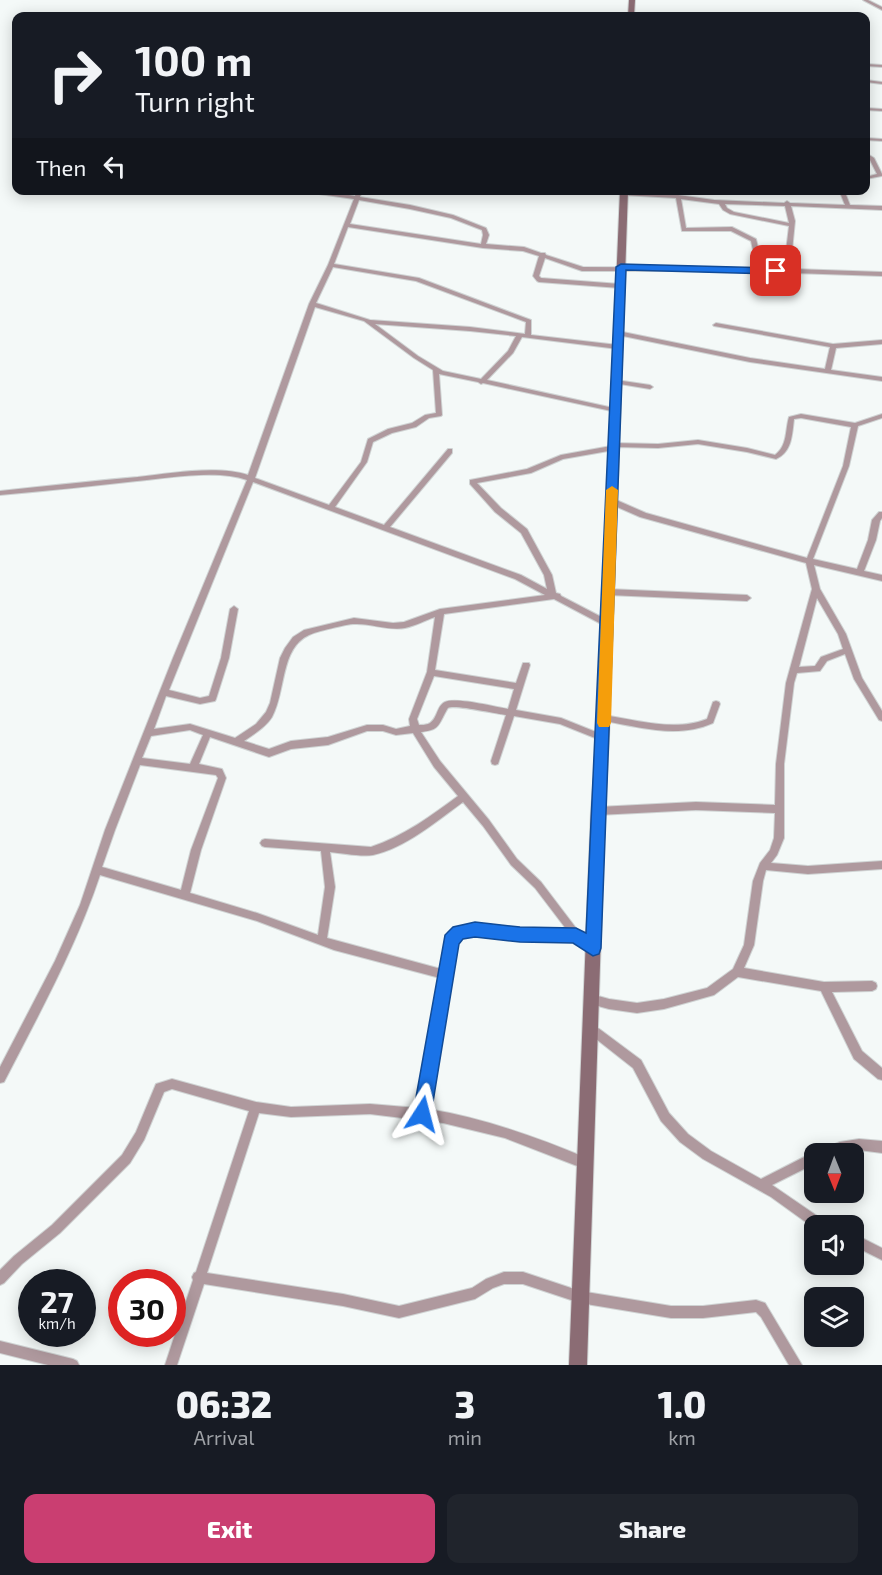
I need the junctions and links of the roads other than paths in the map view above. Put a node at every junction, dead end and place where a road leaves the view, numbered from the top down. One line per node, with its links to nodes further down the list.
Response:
1 (865, 0): 2 (street)
2 (882, 9)
3 (870, 158): 4 (street)
4 (870, 177)
5 (334, 195): 11 (street)
6 (358, 195): 11 (street)
7 (624, 195): 21 (main road)
8 (656, 195): 10 (street)
9 (843, 195): 14 (street)
10 (678, 197): 12 (street); 22 (street)
11 (356, 199): 16 (street); 18 (street)
12 (721, 202): 13 (street); 17 (street)
13 (787, 203): 14 (street); 17 (street)
14 (848, 207): 15 (street)
15 (882, 208)
16 (346, 225): 18 (street); 20 (street)
17 (792, 225): 23 (street)
18 (483, 246): 19 (street)
19 (543, 254): 21 (street); 25 (street)
20 (331, 265): 26 (street); 29 (street)
21 (621, 267): 22 (street); 25 (main road)
22 (760, 270): 23 (street)
23 (791, 272): 24 (street)
24 (882, 274)
25 (620, 286): 30 (main road)
26 (312, 304): 27 (street); 44 (street)
27 (370, 322): 29 (street); 33 (street)
28 (716, 325): 32 (street)
29 (524, 335): 30 (street); 36 (street)
30 (618, 340): 34 (street); 37 (main road)
31 (882, 342): 32 (street)
32 (833, 346): 34 (street)
33 (436, 370): 36 (street); 47 (street)
34 (828, 371): 35 (street)
35 (882, 379)
36 (481, 382): 39 (street)
37 (616, 382): 38 (street); 39 (main road)
38 (650, 387)
39 (616, 410): 42 (main road)
40 (882, 416): 41 (street)
41 (855, 425): 42 (street); 50 (street)
42 (614, 446): 46 (main road); 55 (street)
43 (450, 451): 49 (street)
44 (251, 478): 45 (street); 47 (street); 65 (street)
45 (0, 494)
46 (612, 501): 50 (street); 54 (main road)
47 (331, 508): 49 (street)
48 (882, 514): 51 (street)
49 (385, 528): 55 (street)
50 (809, 561): 51 (street); 53 (street)
51 (860, 571): 52 (street)
52 (882, 578)
53 (816, 589): 60 (street); 62 (street)
54 (608, 591): 56 (street); 59 (main road)
55 (555, 595): 58 (street); 59 (street)
56 (747, 598)
57 (234, 609): 65 (street)
58 (440, 612): 63 (street); 74 (street)
59 (608, 624): 68 (main road)
60 (848, 650): 62 (street); 69 (street)
61 (526, 665): 64 (street)
62 (793, 670): 79 (street)
63 (431, 672): 64 (street); 70 (street)
64 (519, 687): 67 (street)
65 (164, 692): 71 (street)
66 (716, 704): 68 (street)
67 (510, 713): 70 (street); 73 (street); 76 (street)
68 (604, 718): 73 (main road)
69 (882, 718)
70 (415, 729): 74 (street); 78 (street)
71 (150, 733): 72 (street); 75 (street)
72 (208, 733): 74 (street); 77 (street)
73 (603, 738): 80 (main road)
74 (237, 742)
75 (139, 761): 77 (street); 85 (street)
76 (495, 761)
77 (197, 769): 86 (street)
78 (464, 797): 82 (street); 87 (street)
79 (780, 809): 80 (street); 84 (street)
80 (598, 811): 89 (main road)
81 (265, 843): 82 (street)
82 (325, 849): 88 (street)
83 (882, 865): 84 (street)
84 (763, 866): 90 (street)
85 (98, 870): 86 (street); 97 (street)
86 (184, 896): 88 (street)
87 (576, 935): 89 (street); 91 (street)
88 (322, 940): 91 (street)
89 (593, 948): 94 (main road)
90 (737, 972): 93 (street); 94 (street)
91 (445, 975): 99 (street)
92 (872, 986): 93 (street)
93 (824, 987): 96 (street)
94 (591, 999): 95 (main road)
95 (590, 1027): 102 (main road); 104 (street)
96 (882, 1075)
97 (0, 1078)
98 (256, 1107): 99 (street); 108 (street); 109 (street)
99 (422, 1114): 102 (street)
100 (864, 1145): 101 (street)
101 (882, 1147)
102 (585, 1163): 110 (main road)
103 (804, 1163): 104 (street)
104 (760, 1185): 105 (street)
105 (805, 1215)
106 (864, 1245): 107 (street)
107 (882, 1254)
108 (198, 1277): 110 (street); 113 (street)
109 (0, 1279)
110 (580, 1297): 114 (main road); 115 (street)
111 (0, 1347): 112 (street)
112 (73, 1365)
113 (171, 1365)
114 (578, 1365)
115 (796, 1365)

